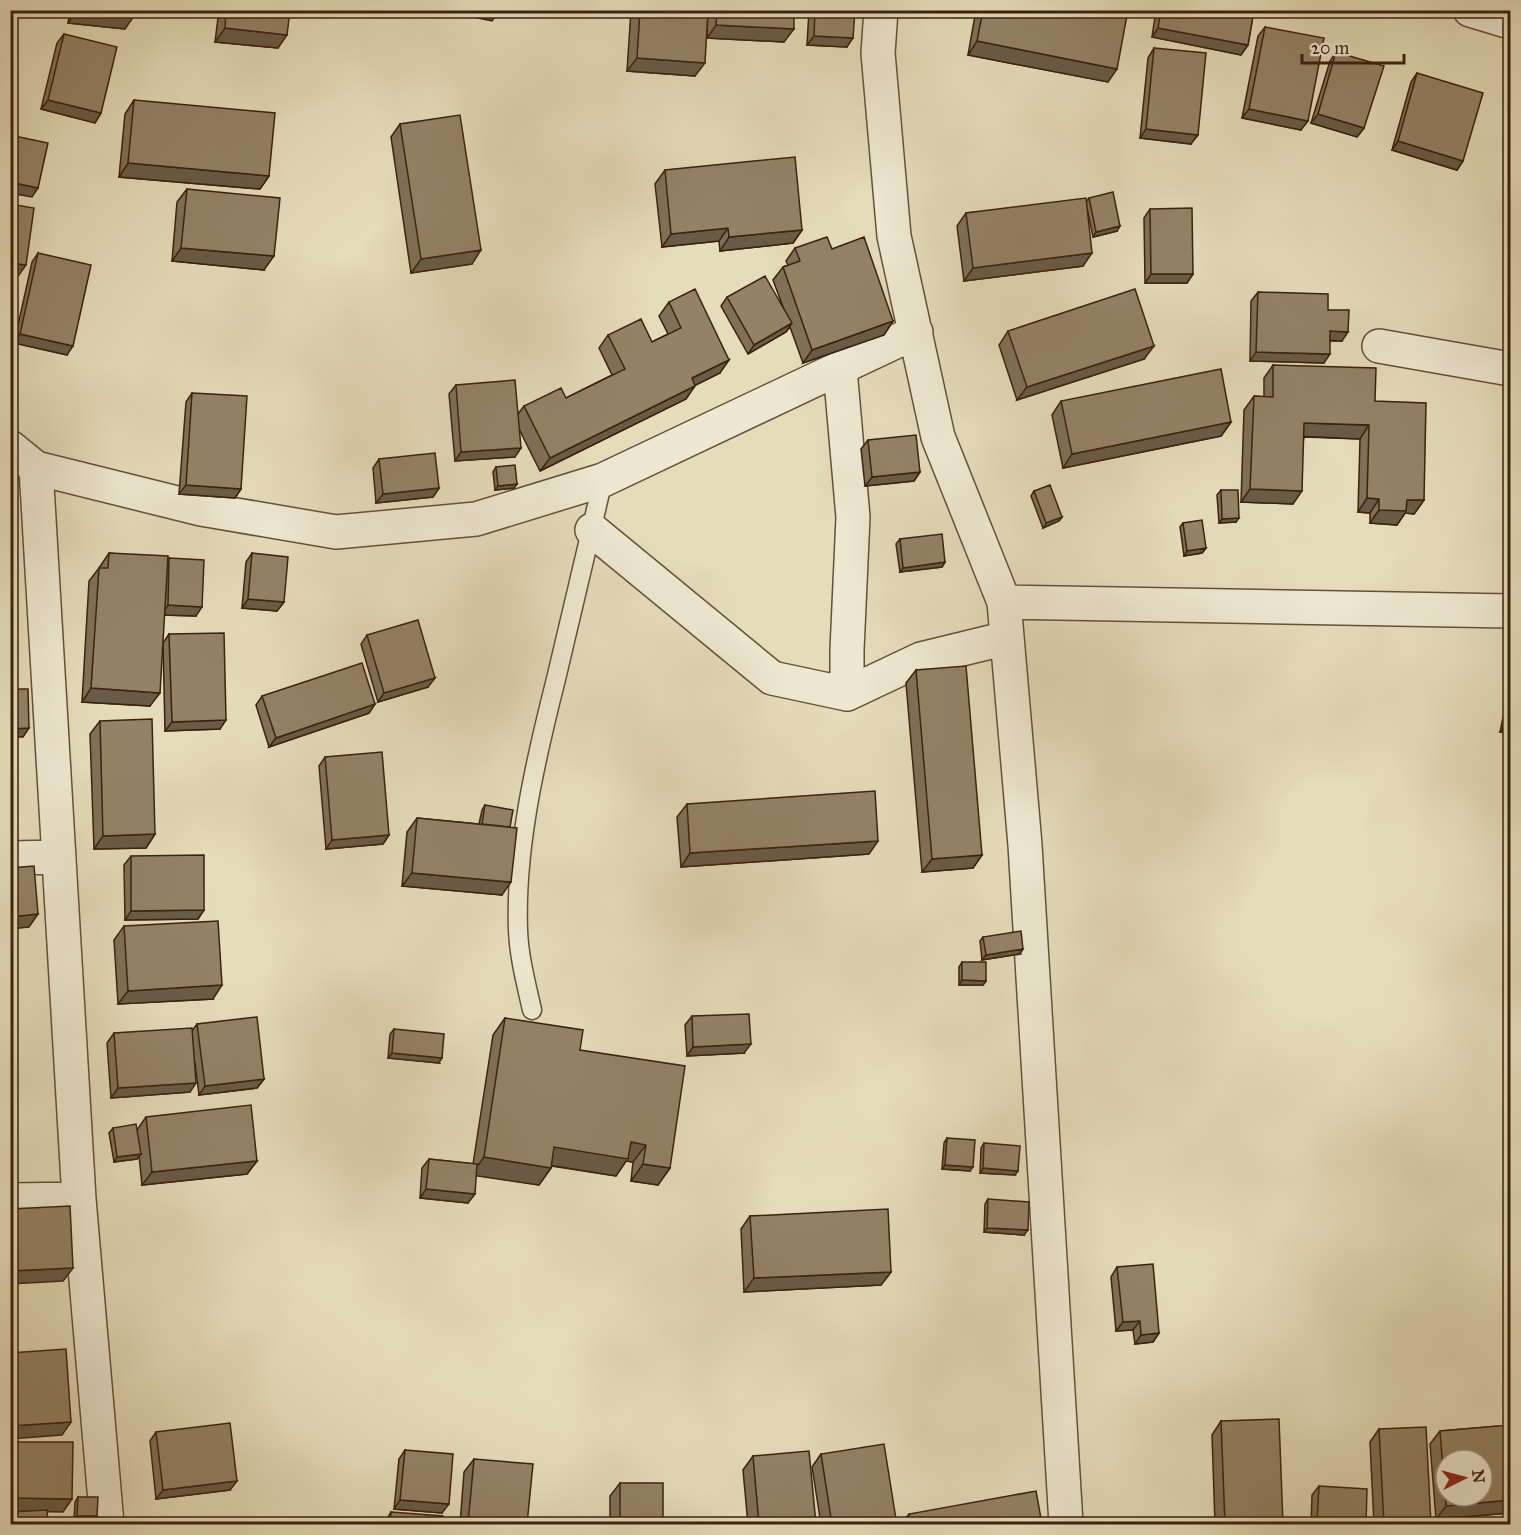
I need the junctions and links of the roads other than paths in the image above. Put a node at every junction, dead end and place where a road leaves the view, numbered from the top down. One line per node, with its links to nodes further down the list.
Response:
1 (881, 10): 4 (street)
2 (1470, 10): 3 (street)
3 (1510, 22)
4 (916, 332): 6 (street); 12 (street)
5 (1379, 346): 7 (street)
6 (840, 369): 10 (street); 15 (street)
7 (1510, 369)
8 (10, 447): 9 (street)
9 (36, 468): 10 (street); 16 (street)
10 (603, 480): 11 (lane)
11 (592, 530): 15 (street); 18 (lane)
12 (1004, 603): 13 (street); 14 (street)
13 (1510, 611)
14 (1007, 638): 15 (street); 22 (street)
15 (847, 694)
16 (59, 857): 17 (street); 19 (street)
17 (10, 858)
18 (532, 1010)
19 (79, 1199): 20 (street); 21 (street)
20 (10, 1200)
21 (107, 1524)
22 (1066, 1524)

